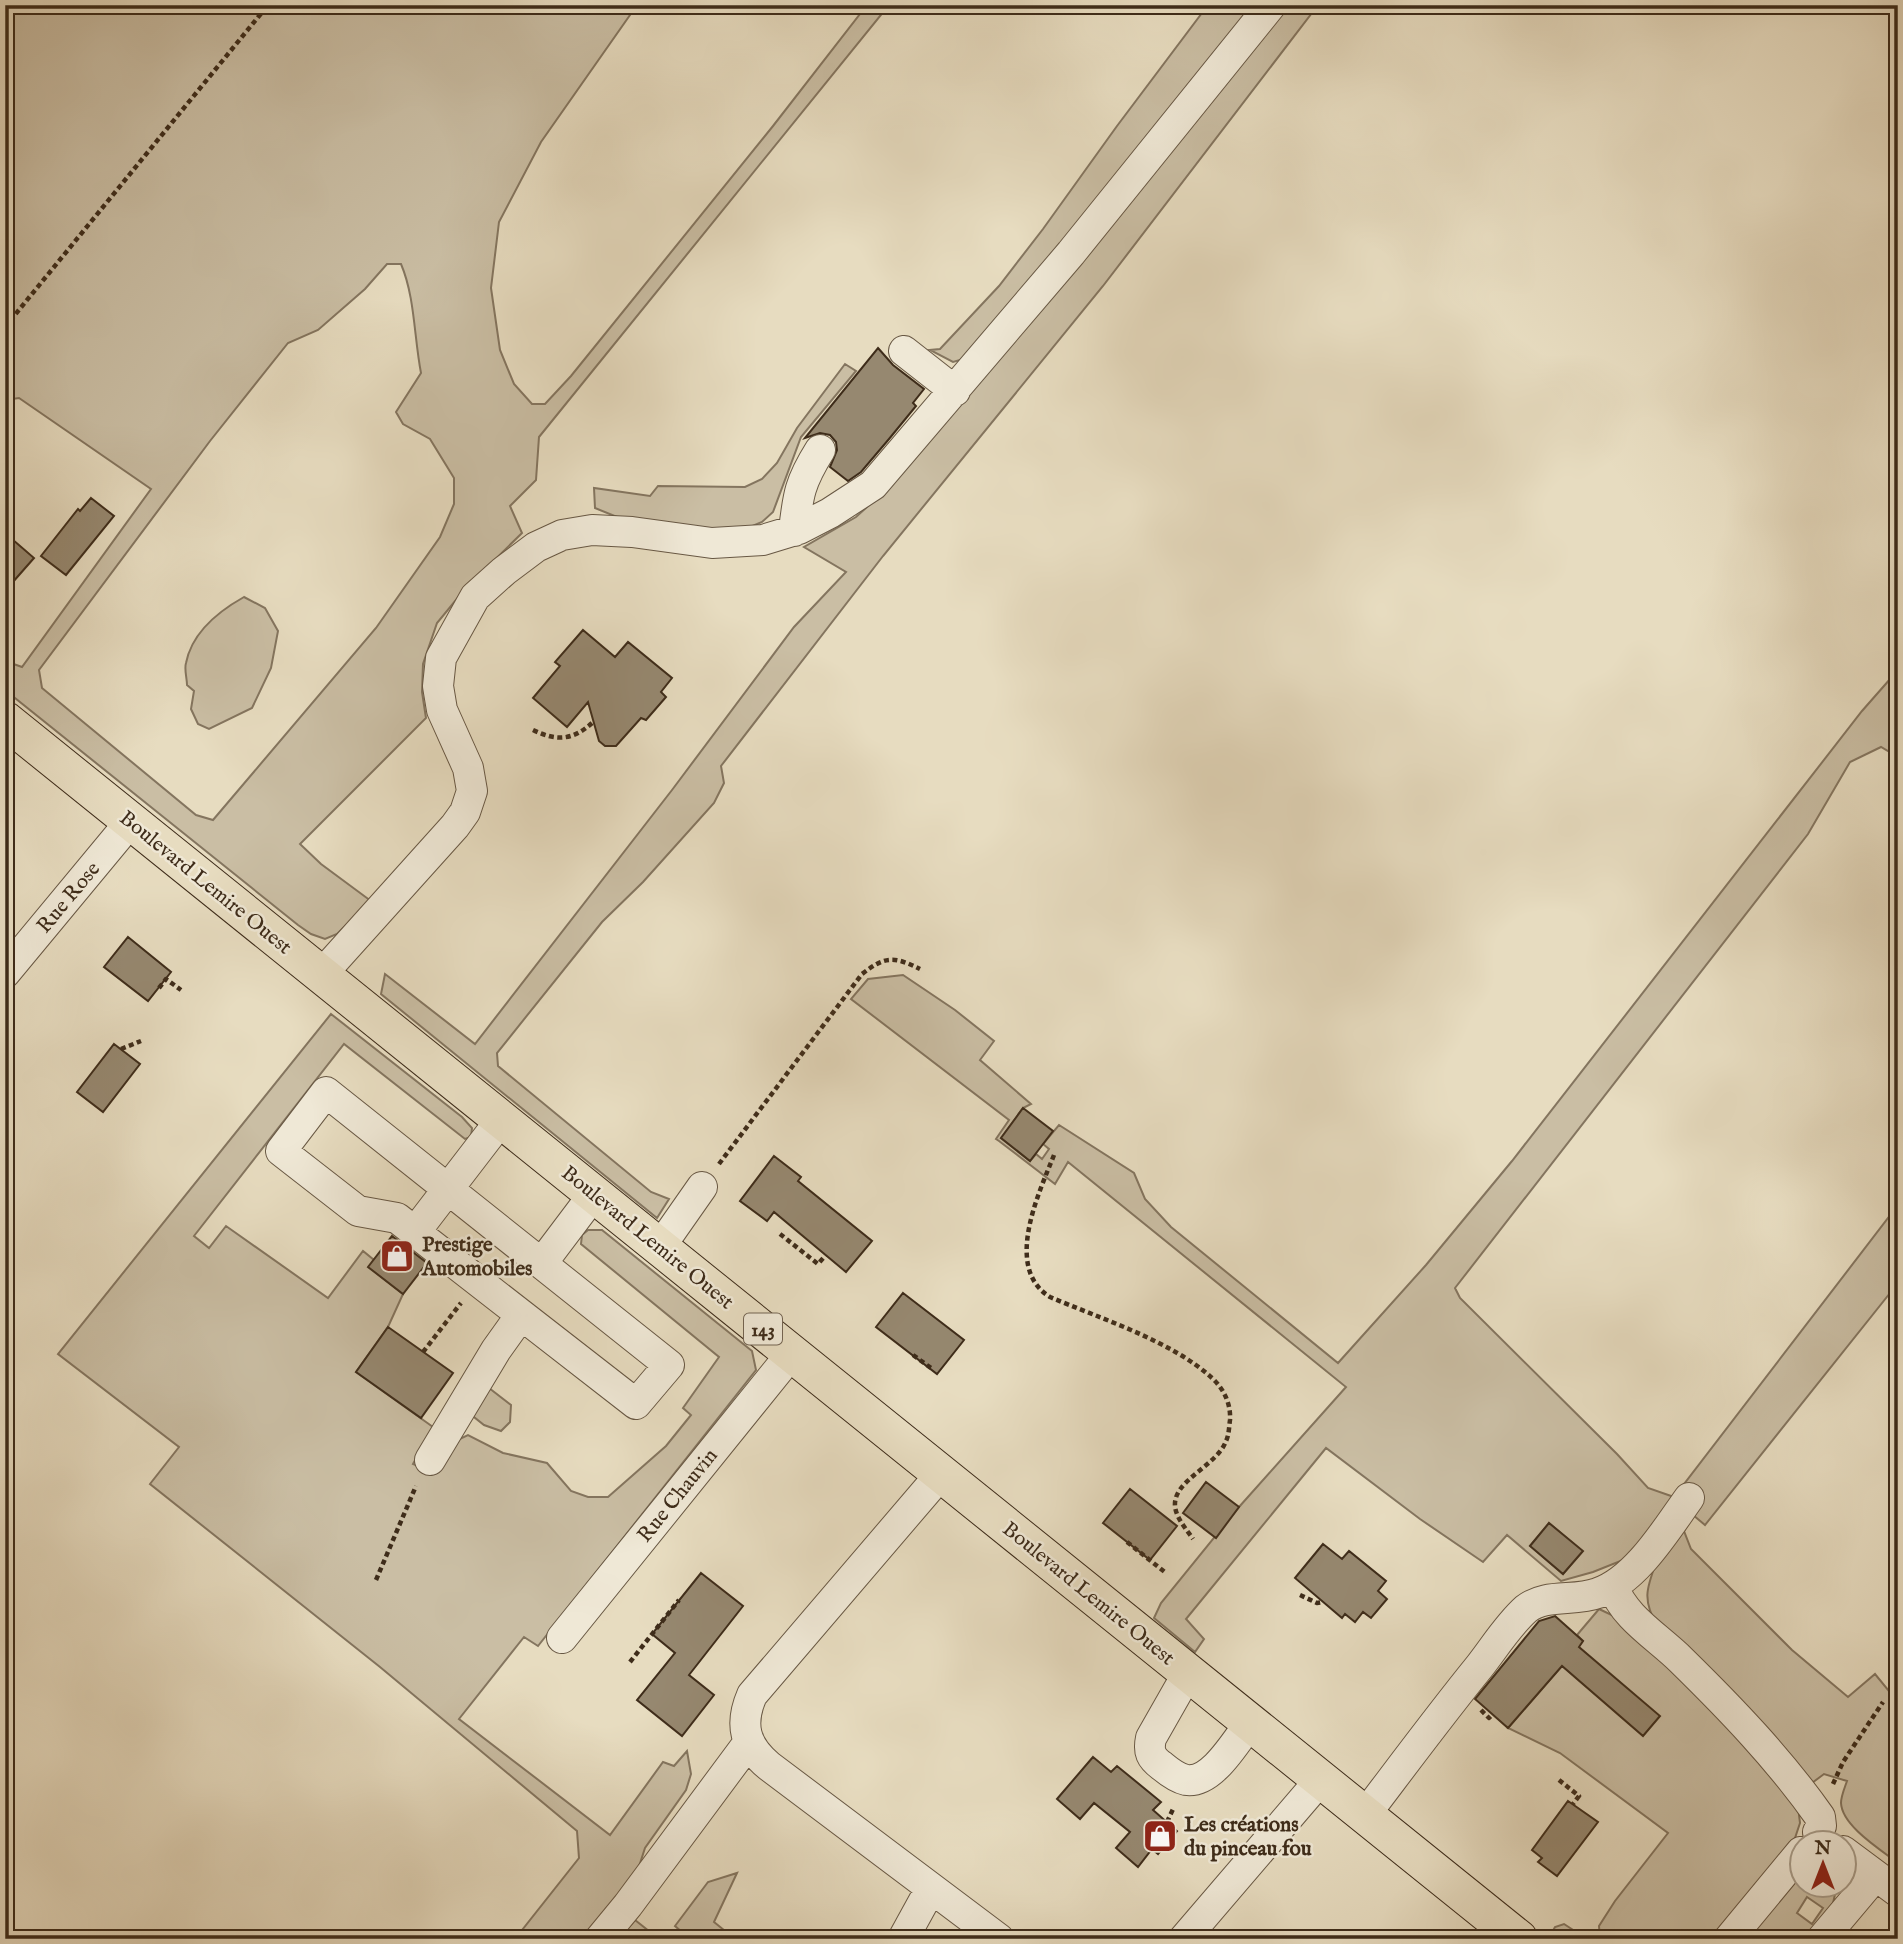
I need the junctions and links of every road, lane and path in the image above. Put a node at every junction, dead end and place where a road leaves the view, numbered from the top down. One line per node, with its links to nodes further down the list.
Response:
1 (268, 5): 3 (path)
2 (1271, 5): 5 (street)
3 (5, 327)
4 (904, 351): 5 (street)
5 (955, 391): 7 (street)
6 (820, 450): 7 (street)
7 (794, 531): 14 (street)
8 (5, 720): 11 (main road, Boulevard Lemire Ouest / 143)
9 (592, 723): 10 (path)
10 (533, 730)
11 (131, 821): 13 (street, Rue Rose); 14 (main road, Boulevard Lemire Ouest / 143)
12 (920, 968): 23 (path)
13 (5, 973)
14 (321, 975): 19 (main road, Boulevard Lemire Ouest / 143)
15 (159, 988): 16 (path)
16 (181, 990)
17 (141, 1041): 18 (path)
18 (121, 1049)
19 (502, 1120): 24 (street); 25 (main road, Boulevard Lemire Ouest / 143)
20 (1045, 1155): 22 (path)
21 (1054, 1155): 22 (path)
22 (1052, 1161): 40 (path)
23 (702, 1187): 28 (street)
24 (449, 1189): 26 (street); 26 (street); 30 (street)
25 (594, 1194): 28 (main road, Boulevard Lemire Ouest / 143); 30 (street)
26 (415, 1232): 31 (street)
27 (780, 1234): 29 (path)
28 (660, 1247): 34 (main road, Boulevard Lemire Ouest / 143)
29 (826, 1255)
30 (542, 1263): 32 (street)
31 (478, 1281): 32 (street); 33 (path)
32 (521, 1315): 37 (street)
33 (423, 1352)
34 (792, 1353): 38 (main road, Boulevard Lemire Ouest / 143); 48 (street, Rue Chauvin)
35 (913, 1355): 36 (path)
36 (930, 1368)
37 (430, 1460): 43 (path)
38 (942, 1474): 50 (main road, Boulevard Lemire Ouest / 143); 53 (street)
39 (1689, 1498): 44 (street)
40 (1193, 1539)
41 (1127, 1542): 42 (path)
42 (1166, 1573)
43 (376, 1580)
44 (1613, 1586): 57 (street); 58 (street)
45 (1300, 1595): 47 (path)
46 (679, 1600): 49 (path)
47 (1323, 1602)
48 (562, 1638)
49 (630, 1662)
50 (1188, 1673): 52 (main road, Boulevard Lemire Ouest / 143); 52 (street)
51 (1883, 1702): 59 (path)
52 (1250, 1723): 54 (main road, Boulevard Lemire Ouest / 143)
53 (749, 1742): 63 (street); 64 (street)
54 (1321, 1779): 57 (main road, Boulevard Lemire Ouest / 143); 67 (street)
55 (1559, 1780): 56 (path)
56 (1573, 1804)
57 (1365, 1815): 68 (main road, Boulevard Lemire Ouest / 143)
58 (1810, 1828)
59 (1818, 1828)
60 (1857, 1862): 62 (street)
61 (1787, 1870): 69 (street)
62 (1886, 1884): 70 (street)
63 (931, 1888): 65 (street); 66 (street)
64 (600, 1939)
65 (903, 1939)
66 (999, 1939)
67 (1184, 1939)
68 (1519, 1939)
69 (1729, 1939)
70 (1822, 1939)

